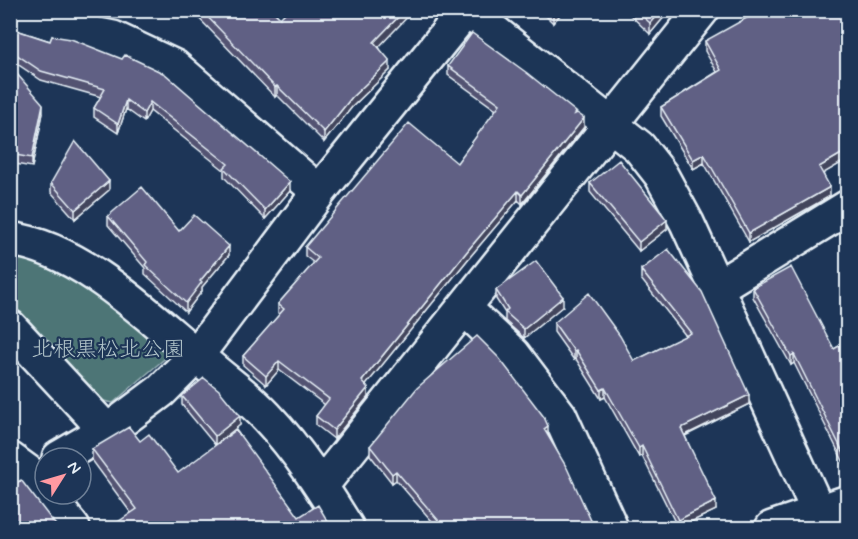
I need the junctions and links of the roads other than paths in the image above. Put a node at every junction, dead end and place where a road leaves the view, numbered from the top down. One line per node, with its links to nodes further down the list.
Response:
1 (467, 10): 4 (street); 5 (street)
2 (702, 10): 4 (street)
3 (10, 17): 5 (street)
4 (612, 123): 8 (street); 9 (street)
5 (319, 192): 11 (street)
6 (844, 219): 8 (street)
7 (10, 239): 11 (street)
8 (716, 288): 16 (street)
9 (464, 308): 15 (street); 19 (street)
10 (10, 327): 12 (street)
11 (196, 356): 12 (street); 15 (street)
12 (105, 429): 13 (street)
13 (79, 446)
14 (32, 479): 17 (street)
15 (321, 486): 18 (street)
16 (831, 514): 20 (street)
17 (73, 528)
18 (347, 528)
19 (611, 528)
20 (772, 528)

